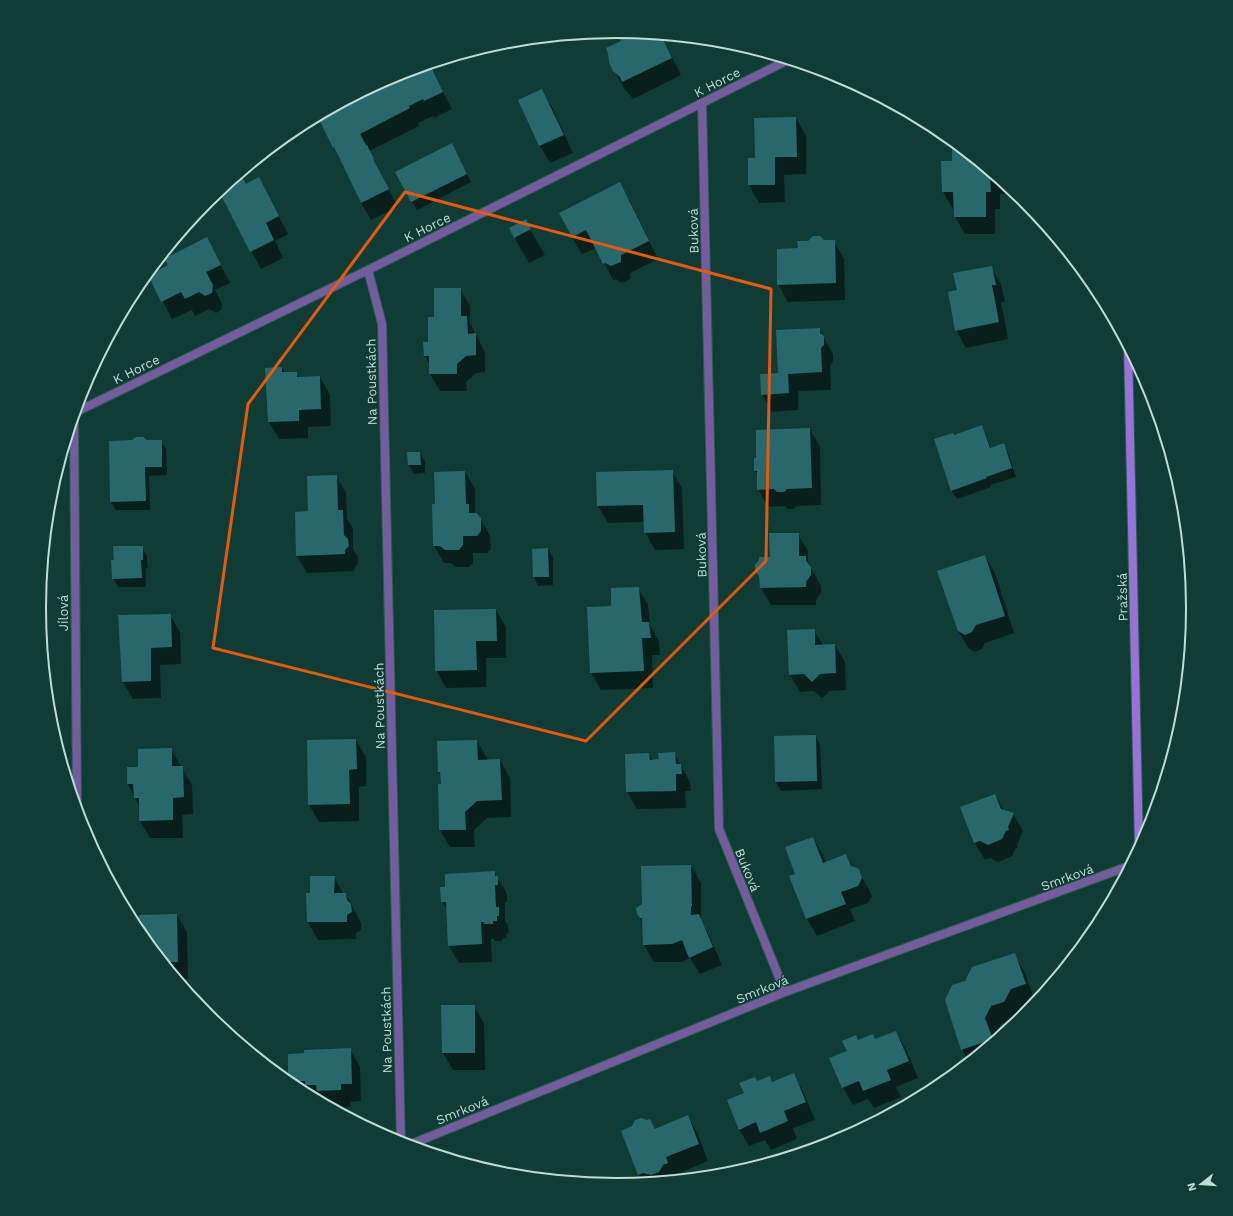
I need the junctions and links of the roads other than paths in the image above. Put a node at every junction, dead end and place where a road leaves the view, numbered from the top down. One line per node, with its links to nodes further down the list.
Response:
1 (783, 63): 2 (street, K Horce)
2 (702, 104): 3 (street, K Horce); 10 (street, Buková)
3 (368, 270): 5 (street, K Horce); 11 (street, Na Poustkách)
4 (1128, 357): 8 (main road, Pražská)
5 (83, 409)
6 (74, 434): 7 (street, Jílová)
7 (77, 791)
8 (1140, 834)
9 (1123, 868): 10 (street, Smrková)
10 (784, 992): 12 (street, Smrková)
11 (401, 1136)
12 (417, 1142)

